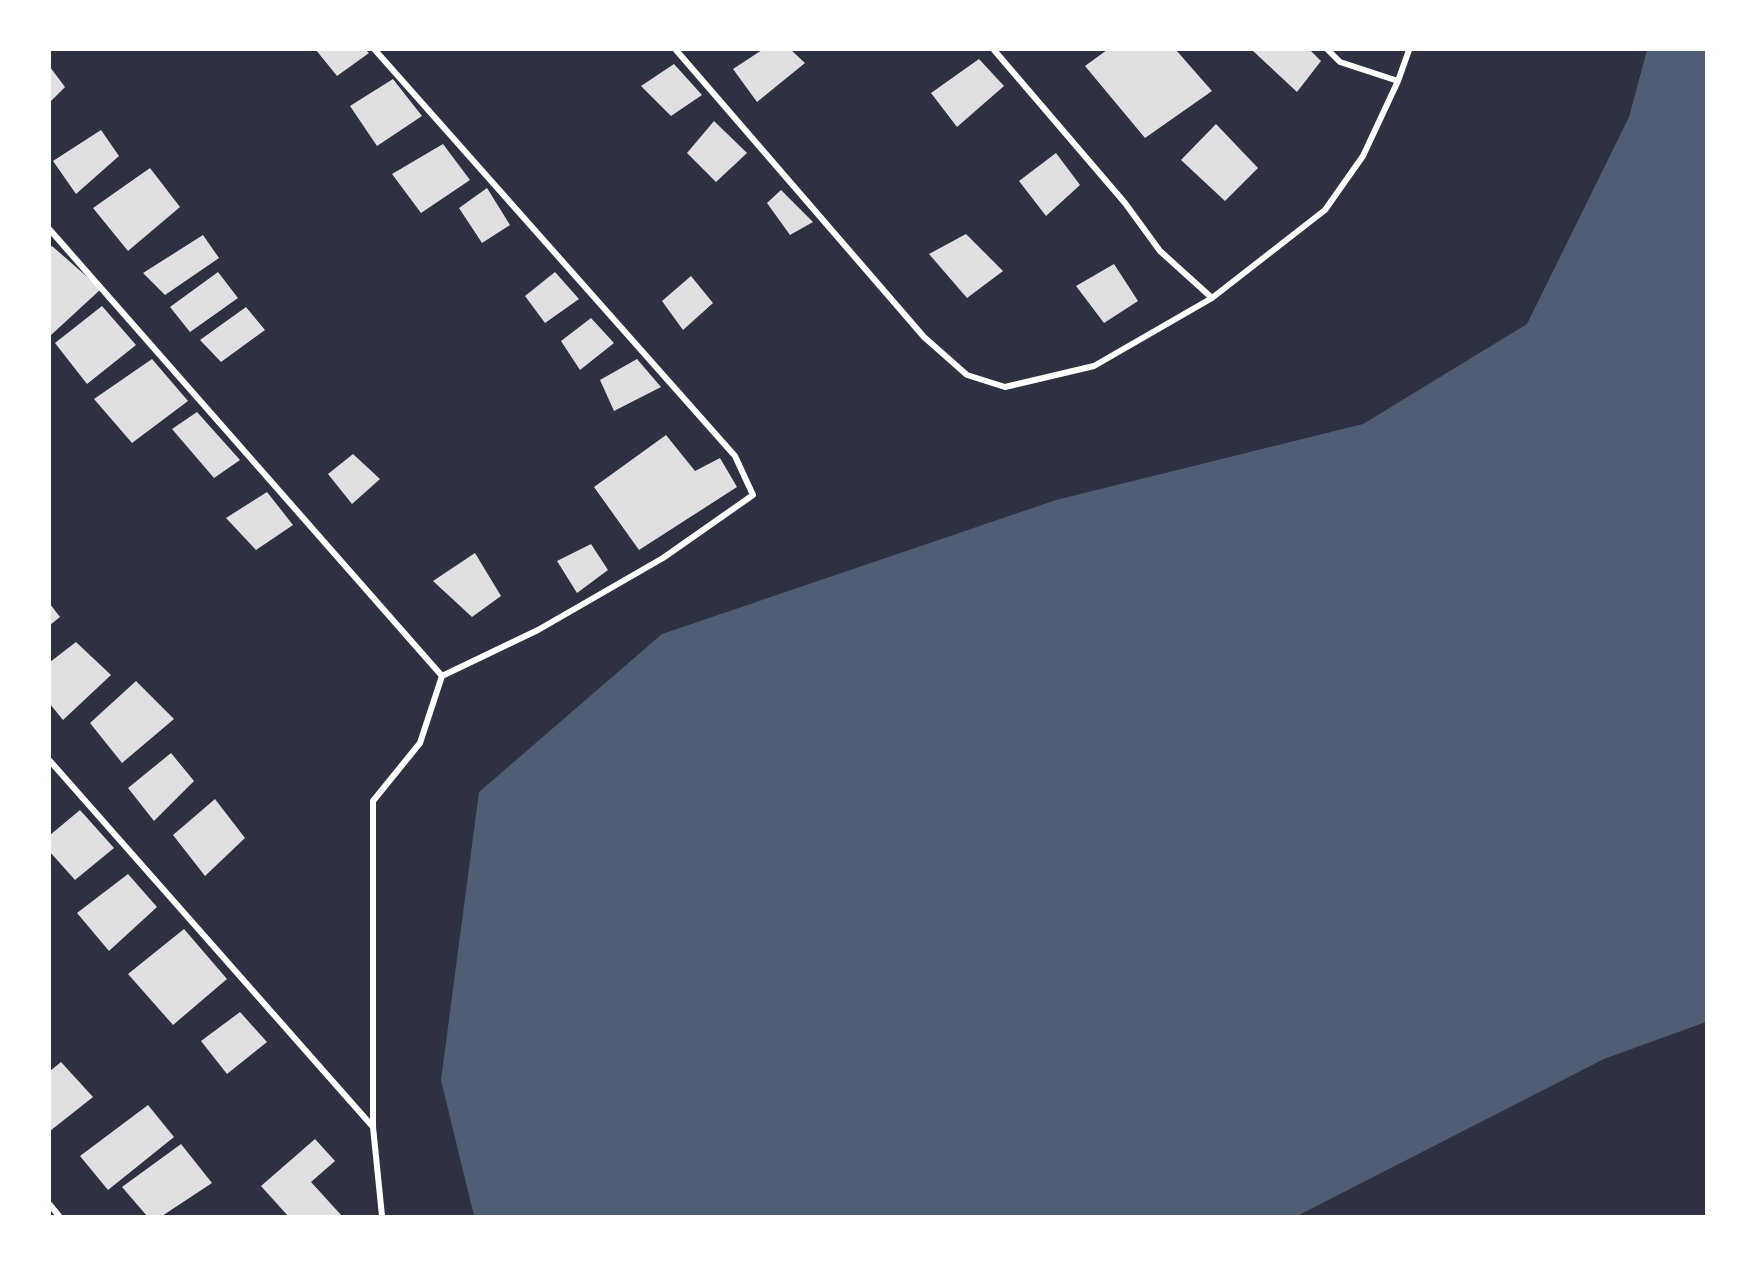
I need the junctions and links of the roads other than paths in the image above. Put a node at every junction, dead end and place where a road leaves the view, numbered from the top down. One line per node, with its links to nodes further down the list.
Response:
1 (375, 50): 9 (street)
2 (676, 50): 8 (street)
3 (994, 50): 8 (street)
4 (1328, 50): 6 (street)
5 (1409, 50): 6 (street)
6 (1398, 81): 8 (street)
7 (50, 230): 9 (street)
8 (1212, 298)
9 (442, 676): 11 (street)
10 (50, 761): 11 (street)
11 (373, 1127): 14 (street)
12 (50, 1205): 13 (street)
13 (59, 1216)
14 (382, 1216)

